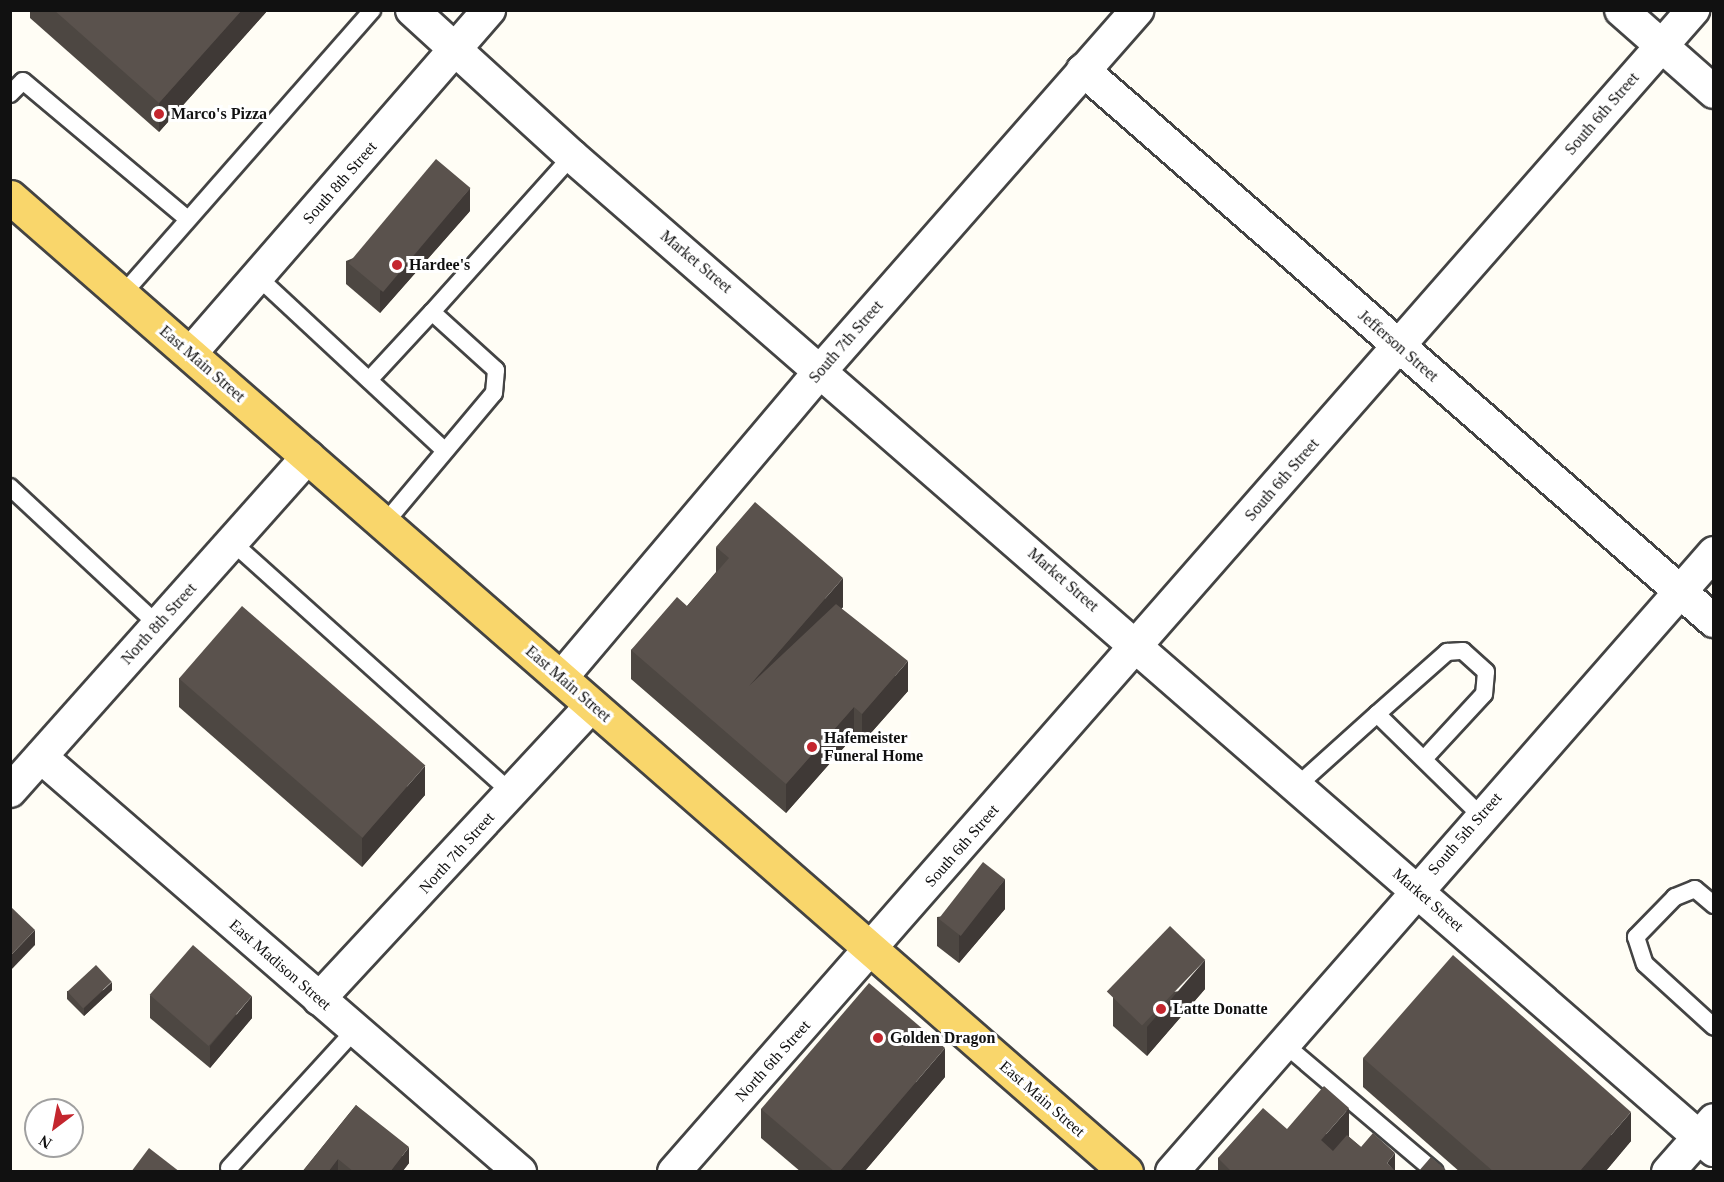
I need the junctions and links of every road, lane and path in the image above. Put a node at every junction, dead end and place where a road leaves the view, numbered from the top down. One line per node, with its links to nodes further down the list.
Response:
1 (372, 10): 14 (lane)
2 (412, 10): 8 (street, Market Street)
3 (489, 10): 8 (street, South 8th Street)
4 (1137, 10): 9 (street, South 7th Street)
5 (1621, 10): 7 (street)
6 (1693, 10): 7 (street, South 6th Street)
7 (1662, 46): 10 (street); 18 (street, South 6th Street)
8 (456, 50): 12 (street, Market Street); 15 (street, South 8th Street)
9 (1083, 70): 18 (street, Jefferson Street); 20 (street, South 7th Street)
10 (1713, 92)
11 (10, 94): 14 (lane)
12 (572, 156): 17 (lane); 20 (street, Market Street)
13 (10, 197): 16 (main road, East Main Street)
14 (186, 218): 16 (lane)
15 (258, 277): 19 (street, South 8th Street); 21 (lane)
16 (122, 294): 19 (main road, East Main Street)
17 (432, 312): 21 (lane); 22 (lane)
18 (1399, 346): 28 (street, Jefferson Street); 31 (street, South 6th Street)
19 (190, 354): 23 (main road, East Main Street)
20 (822, 369): 31 (street, Market Street); 32 (street, South 7th Street)
21 (369, 380): 22 (lane)
22 (446, 451): 25 (lane)
23 (308, 457): 25 (main road, East Main Street); 26 (street, North 8th Street)
24 (10, 487): 30 (lane)
25 (384, 524): 32 (main road, East Main Street)
26 (232, 542): 30 (street, North 8th Street); 39 (lane)
27 (1713, 553): 28 (street, South 5th Street)
28 (1679, 591): 29 (street, Jefferson Street); 40 (street, South 5th Street)
29 (1713, 621)
30 (158, 625): 35 (street, North 8th Street)
31 (1137, 645): 37 (street, Market Street); 43 (street, South 6th Street)
32 (561, 678): 33 (main road, East Main Street)
33 (592, 705): 39 (street, North 7th Street); 43 (main road, East Main Street)
34 (1377, 714): 36 (lane); 36 (lane); 37 (lane)
35 (40, 757): 38 (street, North 8th Street); 44 (street, East Madison Street)
36 (1424, 759): 40 (lane)
37 (1298, 786): 41 (street, Market Street)
38 (10, 791)
39 (512, 793): 44 (street, North 7th Street)
40 (1480, 816): 41 (street, South 5th Street)
41 (1416, 890): 47 (street, South 5th Street); 48 (street, Market Street)
42 (1713, 906): 45 (lane)
43 (872, 950): 51 (street, North 6th Street); 52 (main road, East Main Street)
44 (319, 999): 46 (street, East Madison Street)
45 (1713, 1027)
46 (355, 1030): 49 (lane); 50 (street, East Madison Street)
47 (1283, 1043): 53 (street, South 5th Street); 54 (lane)
48 (1709, 1135): 55 (street)
49 (230, 1168)
50 (520, 1172)
51 (674, 1172)
52 (1126, 1172)
53 (1172, 1172)
54 (1436, 1172)
55 (1668, 1172)

